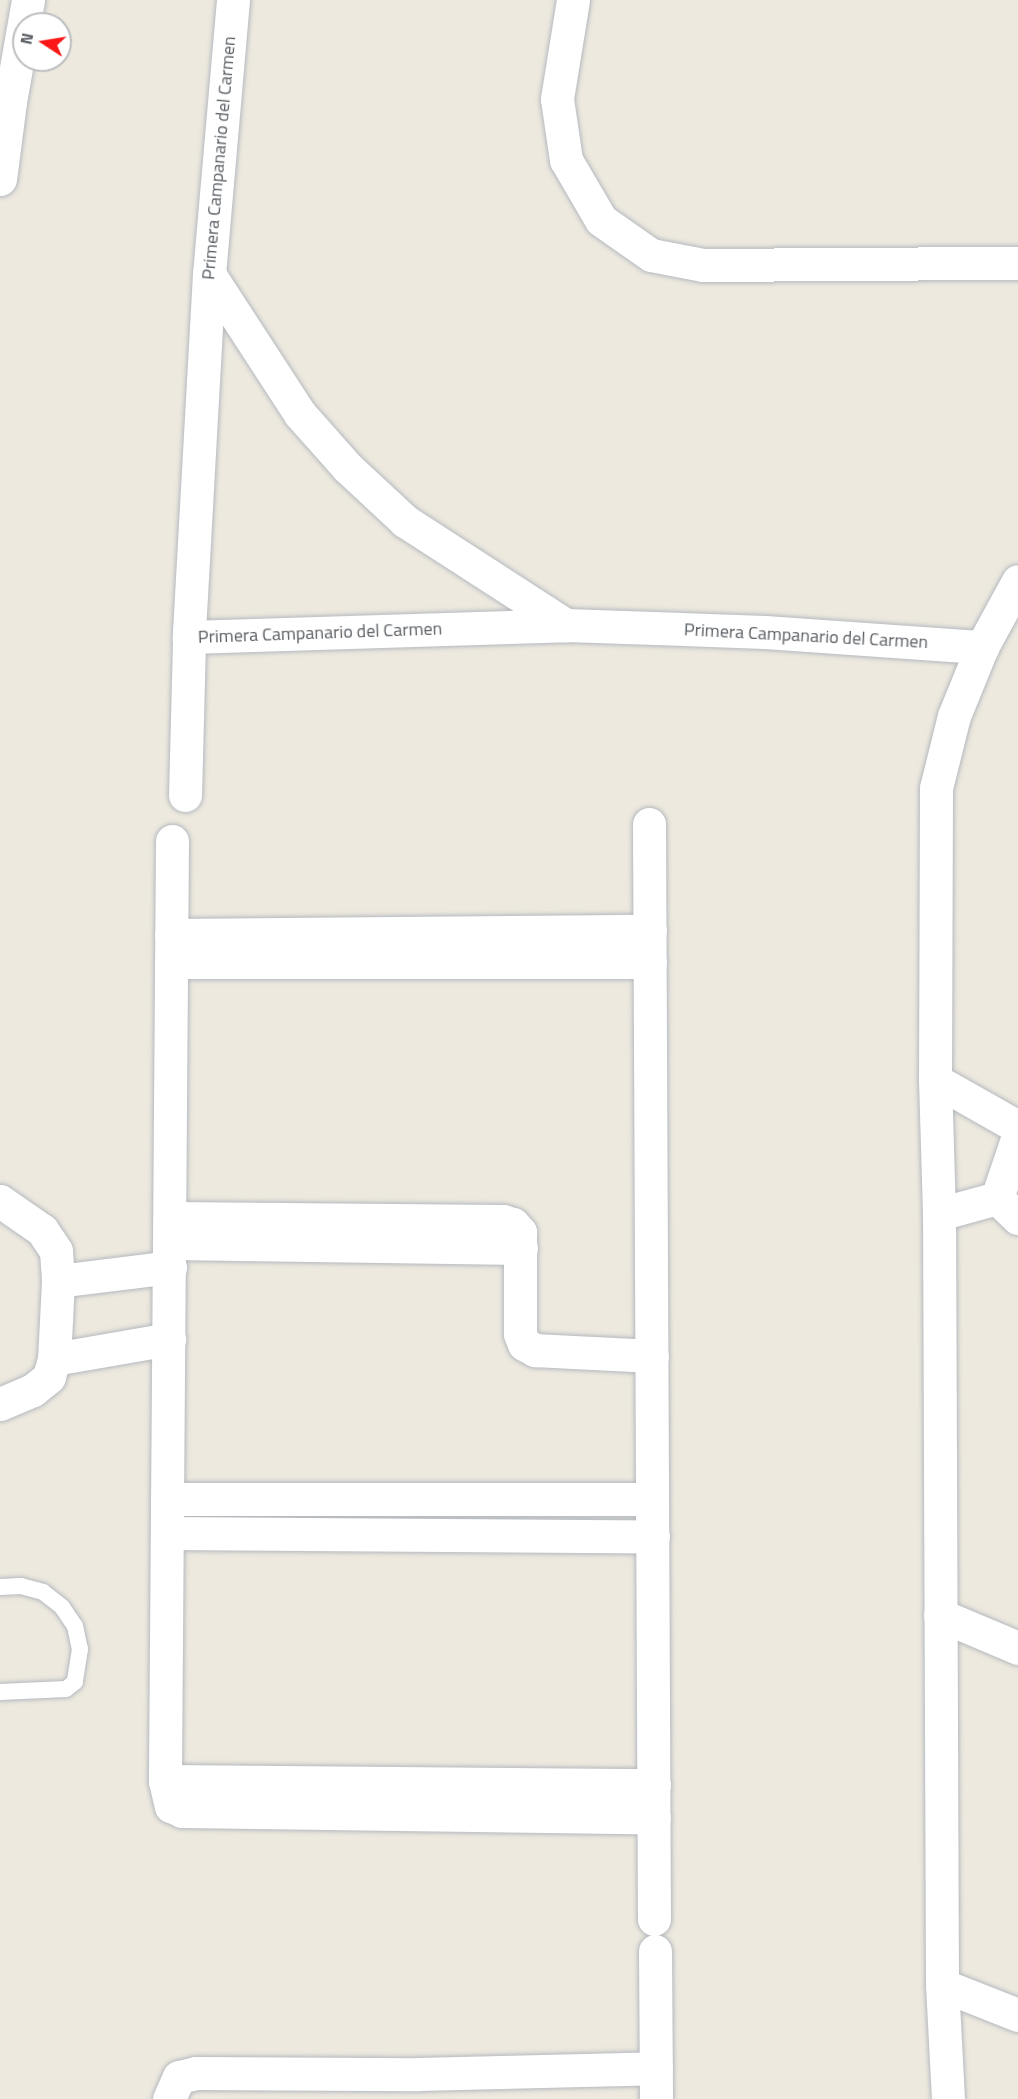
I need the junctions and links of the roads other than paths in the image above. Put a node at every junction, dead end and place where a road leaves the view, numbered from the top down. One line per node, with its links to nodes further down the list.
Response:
1 (28, 0): 4 (street)
2 (233, 0): 6 (street, Primera Campanario del Carmen)
3 (573, 0): 5 (street)
4 (0, 179)
5 (1018, 263)
6 (208, 274): 8 (street); 9 (street, Primera Campanario del Carmen)
7 (1017, 586): 10 (street)
8 (567, 625): 9 (street, Primera Campanario del Carmen); 10 (street, Primera Campanario del Carmen)
9 (189, 637): 11 (street)
10 (982, 646): 16 (street)
11 (184, 795)
12 (649, 824): 14 (street)
13 (172, 841): 15 (street)
14 (650, 946): 15 (street); 25 (street)
15 (171, 949): 22 (street)
16 (935, 1080): 17 (street); 21 (street)
17 (1018, 1127)
18 (1018, 1136): 20 (street)
19 (0, 1200): 23 (street)
20 (1007, 1208): 21 (street)
21 (939, 1214): 33 (street)
22 (170, 1243): 23 (street); 24 (street); 25 (street)
23 (58, 1281): 26 (street)
24 (169, 1339): 26 (street); 28 (street)
25 (652, 1356): 29 (street)
26 (54, 1359): 27 (street)
27 (0, 1404)
28 (167, 1499): 29 (street); 30 (street)
29 (652, 1499): 31 (street)
30 (167, 1533): 31 (street); 36 (street)
31 (653, 1536): 37 (street)
32 (0, 1587): 35 (lane)
33 (940, 1615): 34 (street); 41 (street)
34 (1018, 1648)
35 (0, 1692)
36 (165, 1781): 37 (street); 38 (street)
37 (654, 1785): 38 (street)
38 (654, 1818): 39 (street)
39 (654, 1919)
40 (656, 1951): 43 (street)
41 (942, 1985): 42 (street); 46 (street)
42 (1018, 2015)
43 (656, 2084): 44 (street)
44 (418, 2086): 45 (street)
45 (169, 2099)
46 (948, 2099)

